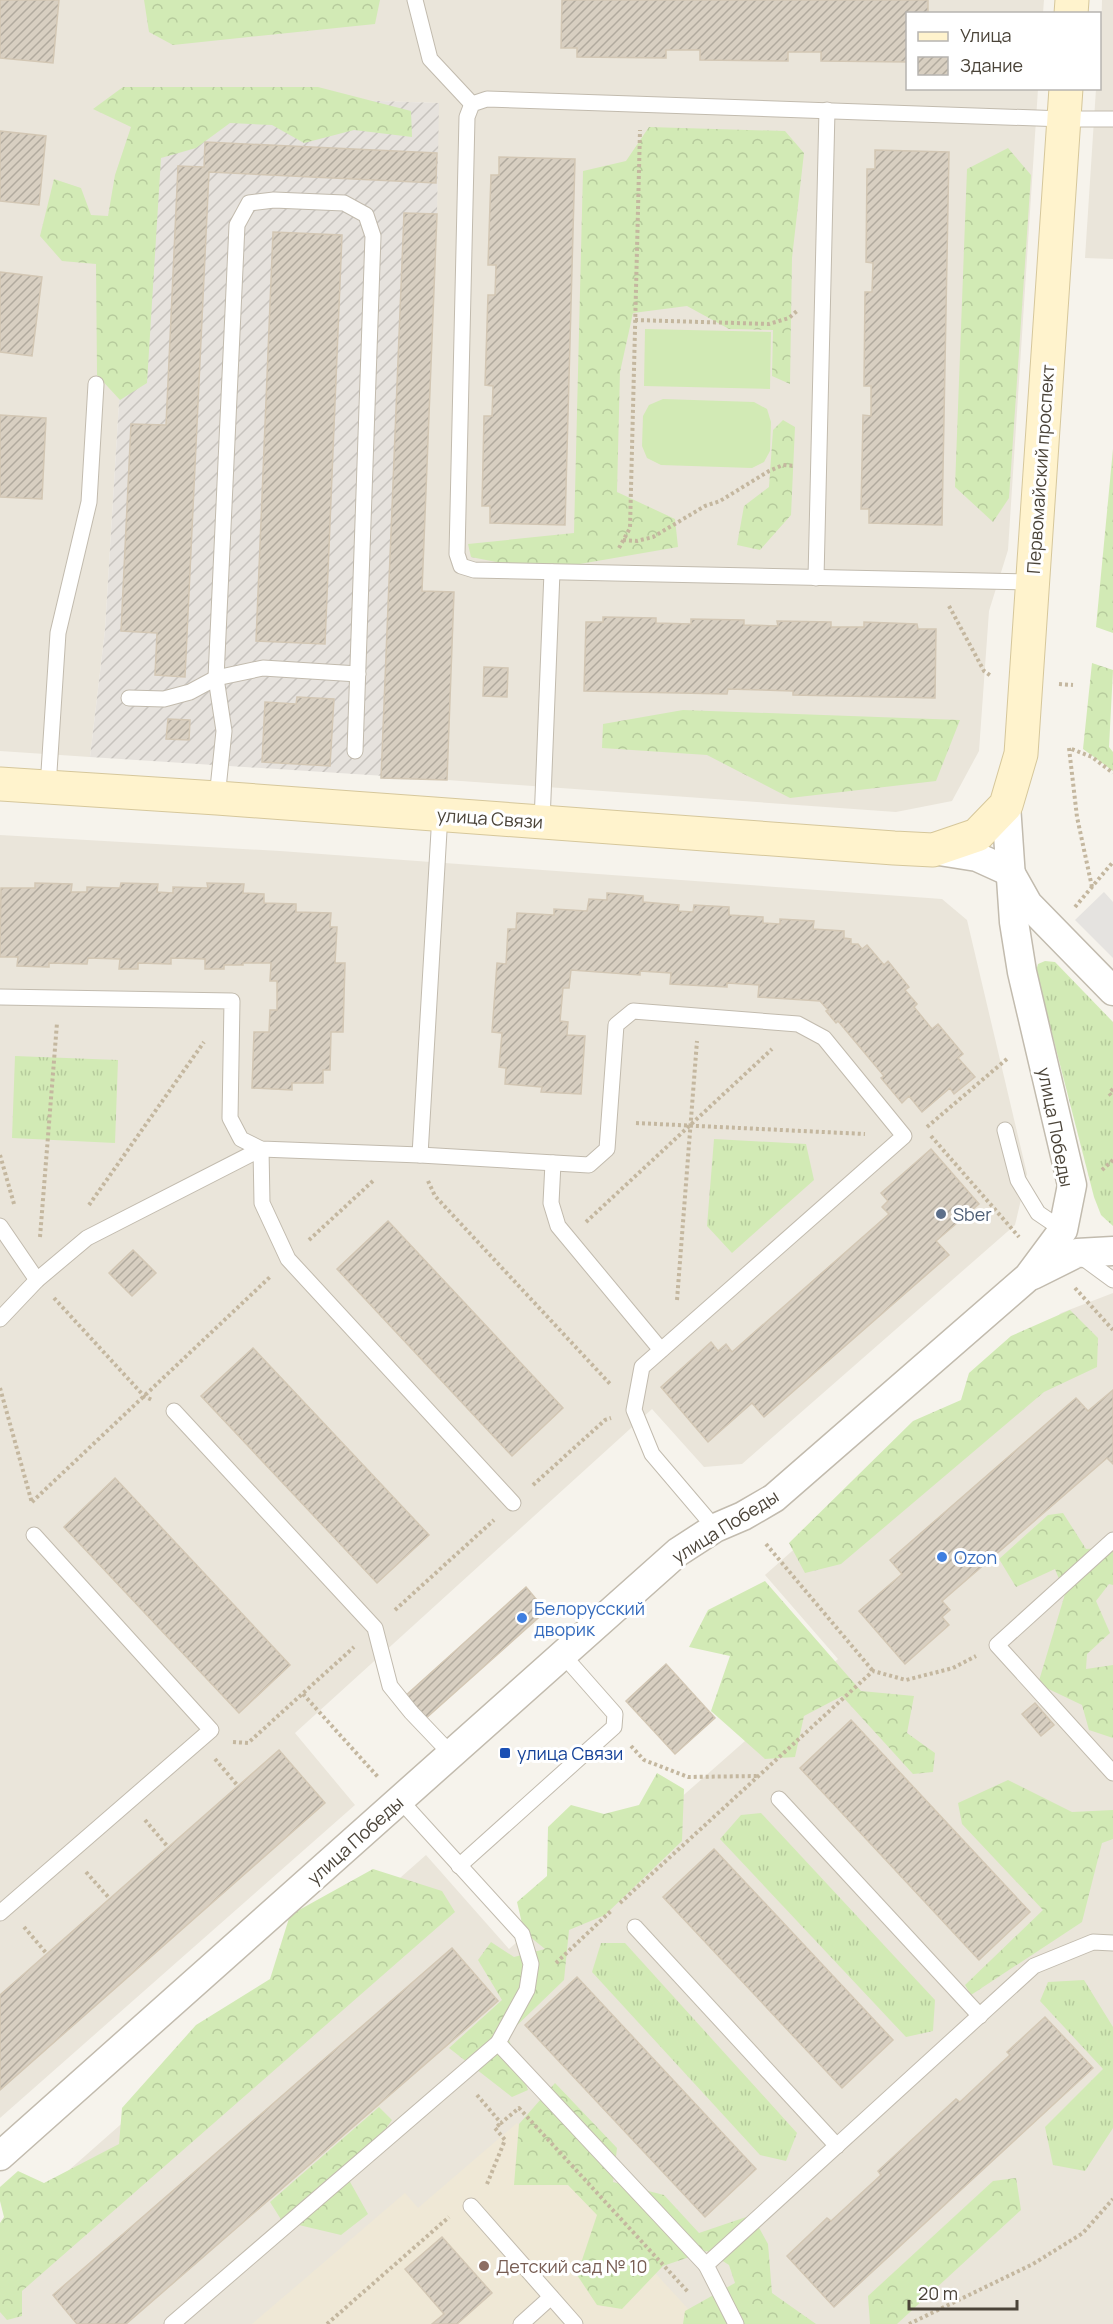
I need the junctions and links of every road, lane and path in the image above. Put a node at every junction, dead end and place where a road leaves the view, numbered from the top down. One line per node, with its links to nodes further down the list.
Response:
1 (415, 0): 2 (lane)
2 (472, 104): 3 (lane); 12 (lane)
3 (641, 104): 5 (lane); 8 (path)
4 (1065, 104): 5 (lane); 6 (lane); 16 (street, Первомайский проспект)
5 (827, 110): 7 (lane)
6 (1113, 119)
7 (823, 289): 8 (path); 10 (lane)
8 (635, 320): 11 (path)
9 (96, 384): 24 (lane)
10 (819, 466): 11 (path); 14 (lane)
11 (623, 540): 13 (path)
12 (552, 572): 13 (lane); 28 (lane)
13 (607, 573): 14 (lane)
14 (816, 578): 15 (lane)
15 (935, 580): 16 (lane); 19 (path)
16 (1032, 582): 26 (street, Первомайский проспект)
17 (358, 674): 18 (lane); 18 (lane); 21 (lane)
18 (216, 678): 20 (lane); 25 (lane)
19 (997, 680)
20 (129, 698)
21 (355, 751)
22 (1113, 773): 33 (path)
23 (0, 784): 24 (street, улица Связи)
24 (48, 787): 25 (street, улица Связи)
25 (217, 798): 27 (street, улица Связи)
26 (1006, 805): 29 (street, Первомайский проспект); 32 (street, улица Победы)
27 (440, 814): 28 (street, улица Связи); 50 (lane)
28 (542, 822): 30 (street, улица Связи)
29 (977, 835): 30 (street, улица Связи)
30 (933, 850): 32 (street)
31 (1113, 862): 33 (path)
32 (1010, 872): 34 (street); 35 (street, улица Победы)
33 (1092, 887): 34 (path)
34 (1064, 941): 35 (street); 36 (street)
35 (1022, 972): 56 (street, улица Победы)
36 (1113, 991)
37 (0, 997): 38 (lane)
38 (59, 998): 39 (lane); 59 (path)
39 (232, 1001): 49 (lane); 52 (path)
40 (699, 1017): 41 (lane); 45 (lane); 46 (path)
41 (798, 1024): 46 (path); 48 (lane)
42 (1016, 1052): 55 (path)
43 (1113, 1089): 44 (path)
44 (1113, 1098)
45 (609, 1122): 46 (path); 51 (lane)
46 (691, 1124): 48 (path); 54 (path); 64 (path)
47 (1005, 1130): 56 (lane)
48 (904, 1136): 64 (lane)
49 (261, 1149): 50 (lane); 58 (lane); 59 (lane)
50 (420, 1155): 51 (lane); 58 (path); 68 (path)
51 (553, 1163): 54 (lane)
52 (84, 1212)
53 (0, 1226): 59 (lane)
54 (569, 1239): 65 (lane)
55 (1023, 1240)
56 (1070, 1242): 57 (street); 60 (lane); 72 (street, улица Победы)
57 (1113, 1251)
58 (288, 1259): 67 (path); 71 (lane)
59 (37, 1280): 62 (lane); 67 (path)
60 (1113, 1280)
61 (1073, 1286): 63 (path)
62 (0, 1318)
63 (1113, 1330)
64 (674, 1339): 65 (lane)
65 (661, 1350): 68 (lane)
66 (0, 1388): 70 (path)
67 (144, 1396): 69 (path); 70 (path)
68 (634, 1410): 71 (path); 72 (lane)
69 (174, 1411): 76 (lane)
70 (32, 1502): 73 (path)
71 (513, 1503): 76 (path)
72 (715, 1528): 77 (street, улица Победы)
73 (34, 1535): 81 (lane)
74 (1113, 1540): 84 (lane)
75 (766, 1544): 78 (path)
76 (375, 1628): 79 (path); 83 (lane)
77 (563, 1655): 80 (lane); 83 (street, улица Победы)
78 (873, 1671)
79 (303, 1694): 81 (path); 86 (path)
80 (614, 1727): 85 (path); 93 (lane)
81 (211, 1730): 82 (lane)
82 (199, 1741): 87 (path); 90 (lane)
83 (451, 1754): 89 (street, улица Победы)
84 (1113, 1773)
85 (758, 1776)
86 (379, 1777)
87 (238, 1786)
88 (780, 1799): 99 (lane)
89 (400, 1800): 93 (lane); 104 (street, улица Победы)
90 (129, 1801): 91 (path); 92 (lane)
91 (168, 1847)
92 (69, 1853): 94 (path); 95 (lane)
93 (459, 1866): 100 (lane)
94 (110, 1899)
95 (3, 1910): 98 (path)
96 (634, 1927): 103 (lane)
97 (1113, 1943): 99 (lane)
98 (47, 1954)
99 (980, 2016): 103 (lane)
100 (498, 2043): 101 (lane); 107 (lane)
101 (460, 2075): 102 (path); 110 (lane)
102 (501, 2123): 106 (path); 109 (path)
103 (837, 2146): 107 (lane)
104 (0, 2156)
105 (1113, 2199): 115 (path)
106 (471, 2206): 108 (lane); 111 (path)
107 (706, 2265): 114 (lane)
108 (551, 2297): 112 (lane); 113 (lane)
109 (694, 2298)
110 (172, 2324)
111 (327, 2324)
112 (521, 2324)
113 (575, 2324)
114 (736, 2324)
115 (909, 2324)

